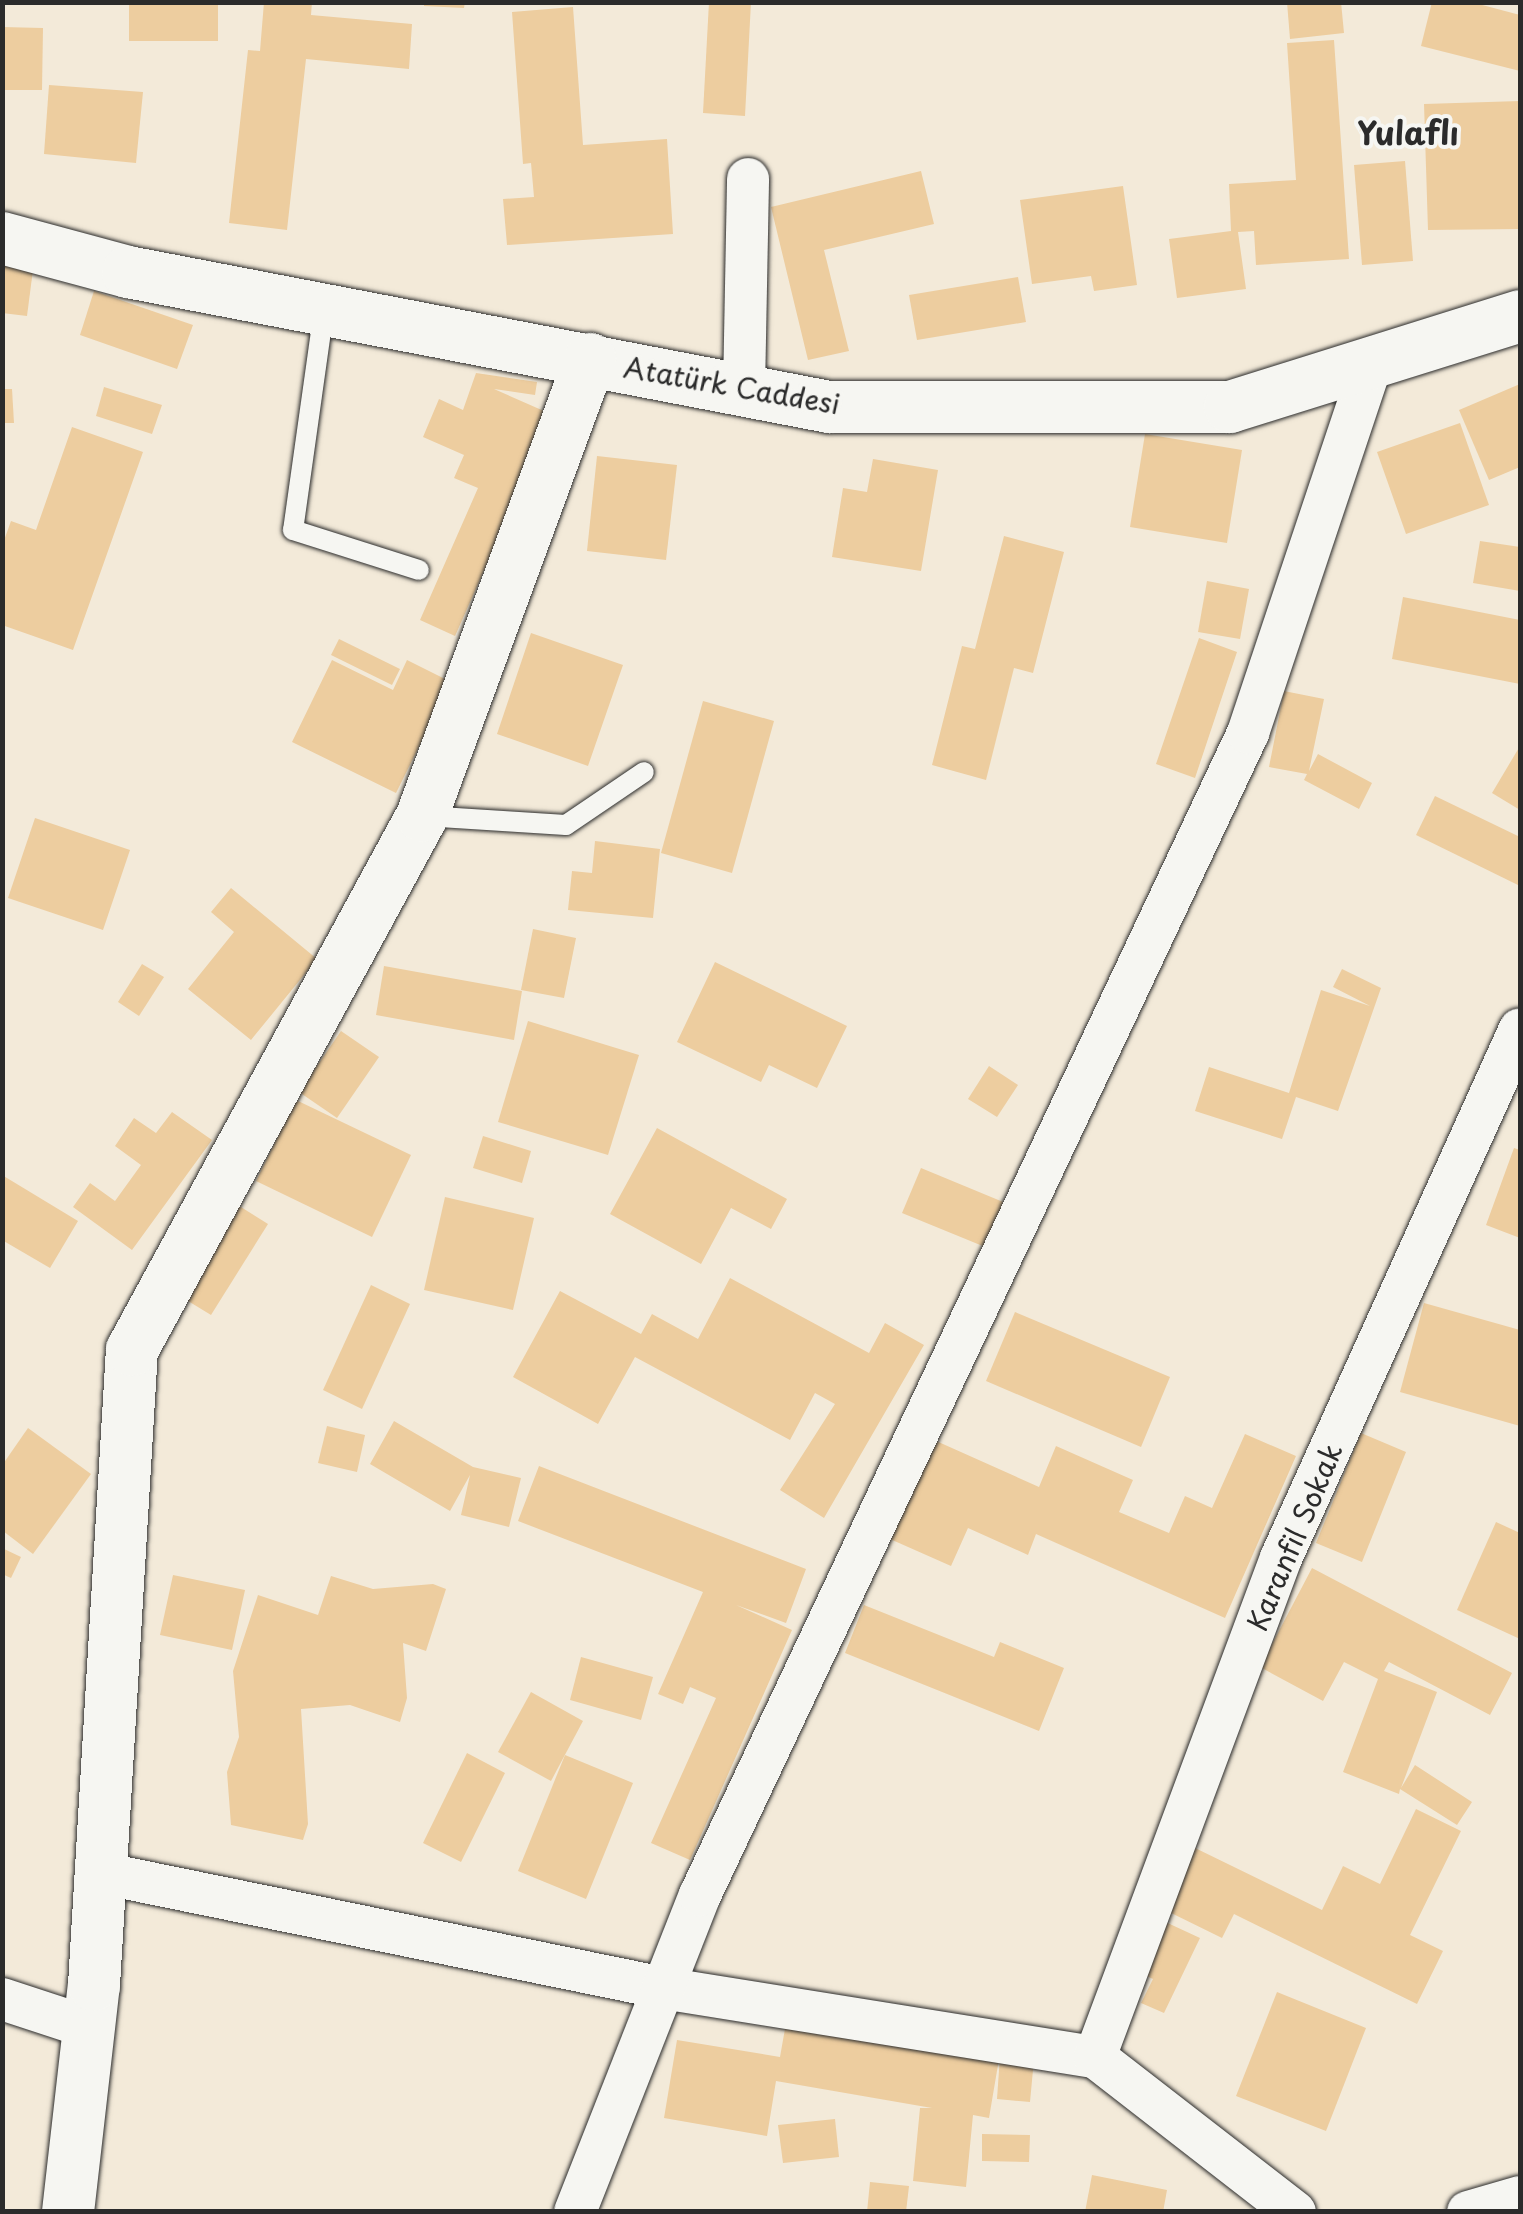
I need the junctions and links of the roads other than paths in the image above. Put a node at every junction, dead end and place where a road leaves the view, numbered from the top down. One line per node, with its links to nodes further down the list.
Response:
1 (748, 179): 7 (street)
2 (2, 238): 3 (street, Atatürk Caddesi)
3 (324, 308): 5 (street, Atatürk Caddesi); 8 (lane)
4 (1520, 316): 6 (street, Atatürk Caddesi)
5 (590, 360): 7 (street, Atatürk Caddesi); 10 (street)
6 (1372, 362): 7 (street, Atatürk Caddesi); 13 (street)
7 (744, 390)
8 (419, 570)
9 (644, 772): 10 (lane)
10 (422, 816): 12 (street)
11 (1520, 1029): 16 (street, Karanfil Sokak)
12 (101, 1872): 13 (street); 15 (street)
13 (663, 1988): 16 (street); 19 (street)
14 (2, 1999): 15 (street)
15 (90, 2028): 18 (street)
16 (1094, 2056): 20 (street)
17 (1520, 2197): 21 (street)
18 (68, 2212)
19 (574, 2212)
20 (1295, 2212)
21 (1468, 2212)

